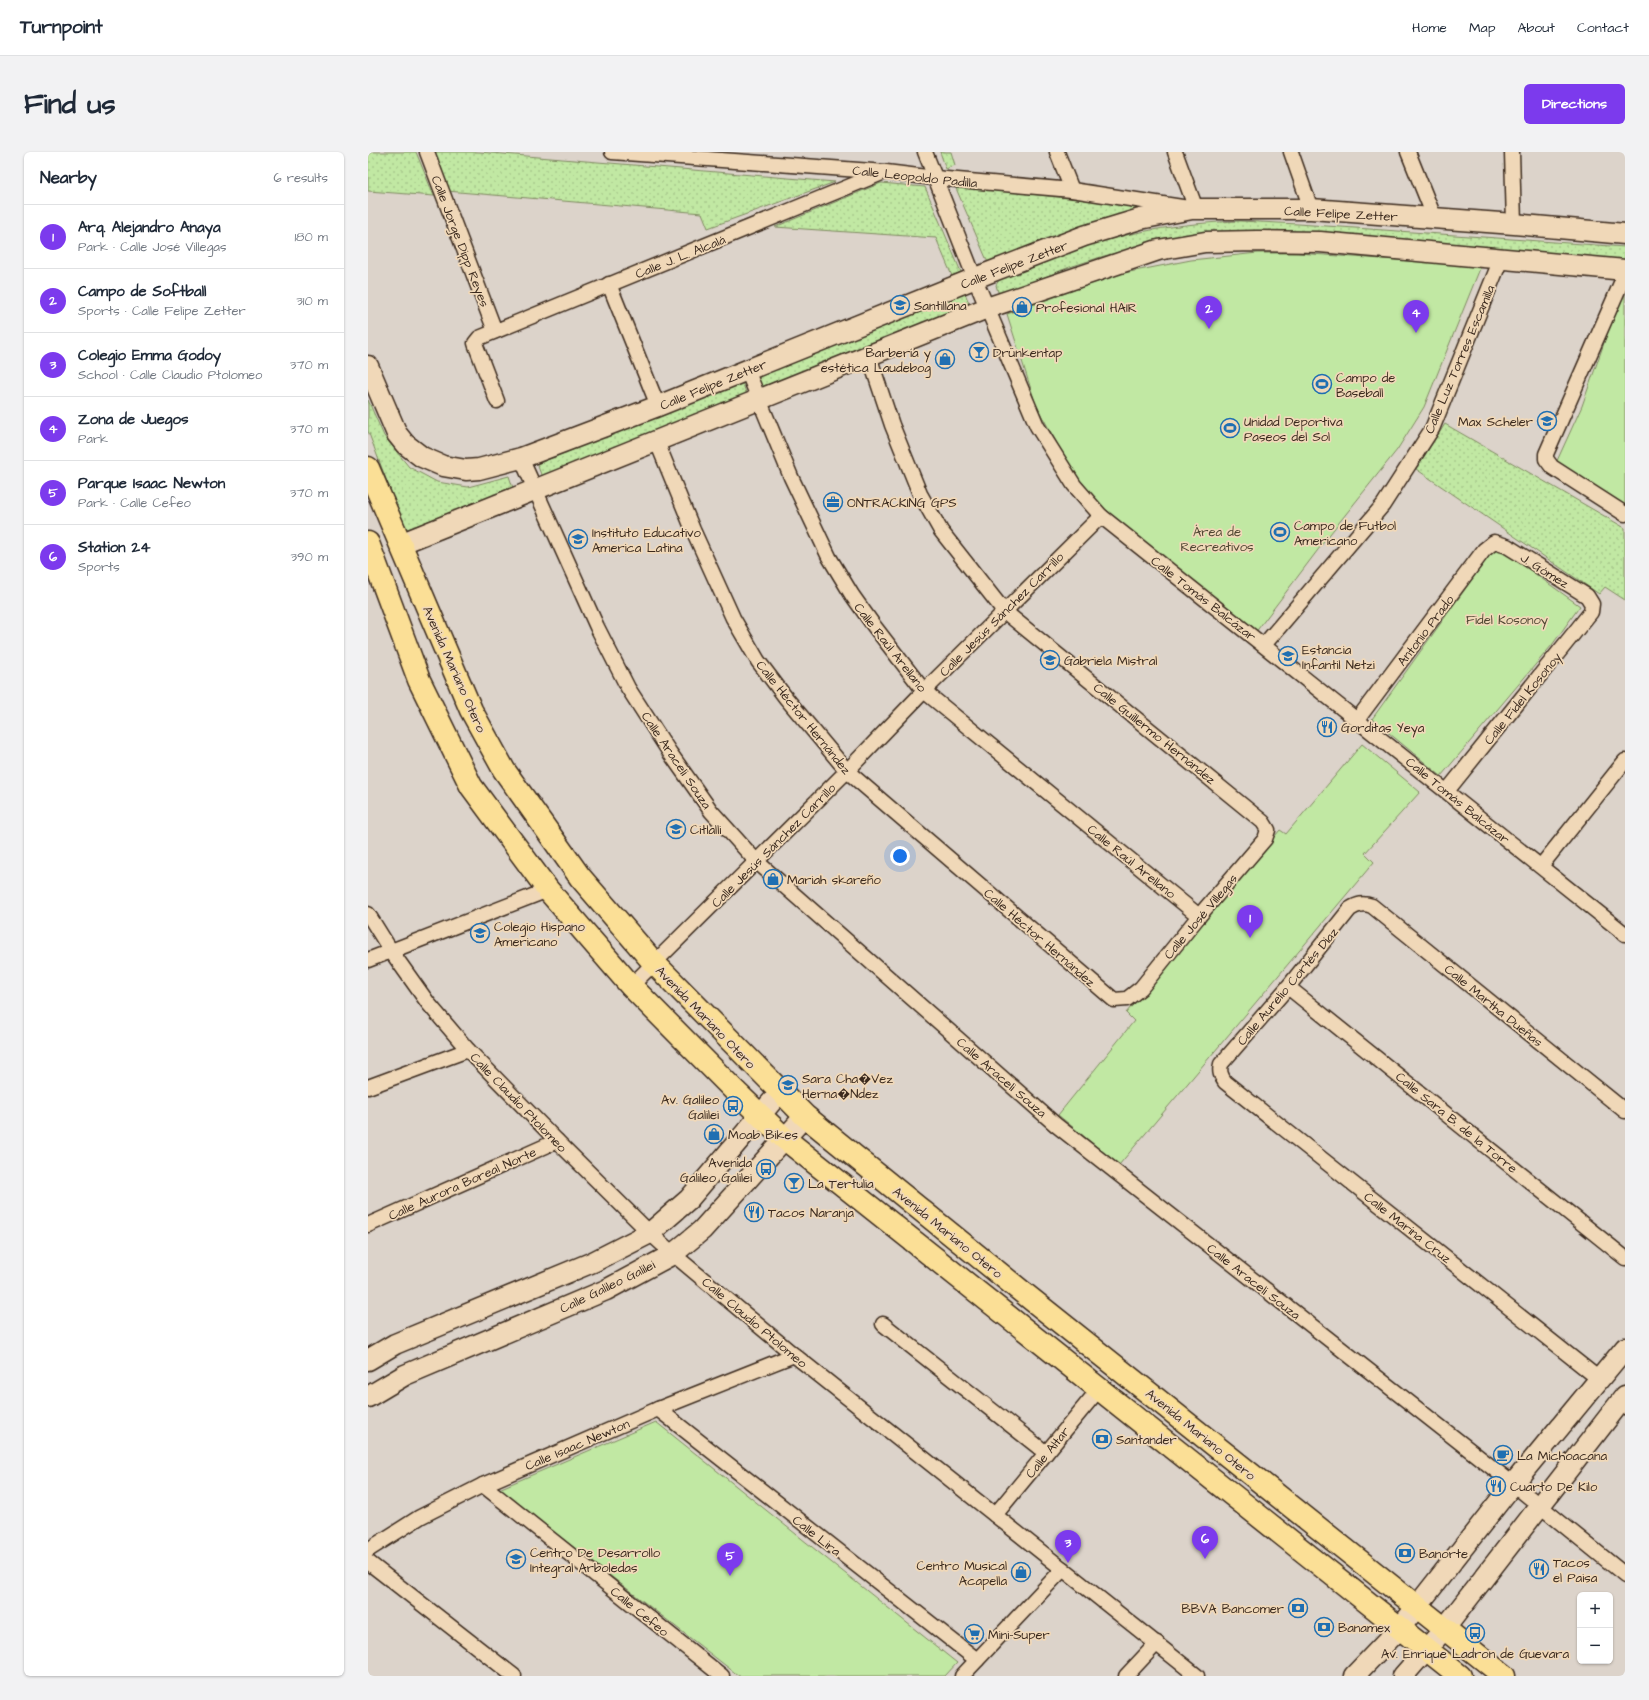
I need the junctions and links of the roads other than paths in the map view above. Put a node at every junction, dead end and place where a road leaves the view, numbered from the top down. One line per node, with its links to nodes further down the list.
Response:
1 (427, 152): 23 (street, Calle Jorge Dipp Reyes)
2 (612, 152): 9 (street, Calle Leopoldo Padilla)
3 (925, 152): 10 (street, Calle Tomás Balcázar)
4 (1057, 152): 11 (street)
5 (1175, 152): 12 (street)
6 (1291, 152): 13 (street)
7 (1408, 152): 14 (street)
8 (1512, 152): 15 (street)
9 (886, 172): 10 (street, Calle Leopoldo Padilla); 21 (street, Calle J. L. Alcalá)
10 (934, 178): 11 (street, Calle Leopoldo Padilla); 20 (street, Calle Tomás Balcázar)
11 (1072, 190): 12 (street, Calle Leopoldo Padilla)
12 (1194, 209): 13 (main road, Calle Felipe Zetter); 20 (main road, Calle Felipe Zetter)
13 (1311, 209): 14 (main road, Calle Felipe Zetter)
14 (1435, 219): 15 (main road, Calle Felipe Zetter)
15 (1514, 224): 16 (main road, Calle Felipe Zetter)
16 (1625, 234)
17 (1501, 259): 18 (main road); 22 (main road); 45 (street, Calle Luz Torres Escamilla)
18 (1625, 270)
19 (1625, 274): 36 (street)
20 (975, 279): 22 (street, Calle Tomás Balcázar); 26 (main road, Calle Felipe Zetter)
21 (609, 284): 23 (street, Calle J. L. Alcalá); 29 (street)
22 (987, 308): 24 (main road); 37 (street, Calle Tomás Balcázar)
23 (495, 331): 28 (street, Calle J. L. Alcalá)
24 (869, 356): 27 (main road); 44 (street, Calle Guillermo Hernández)
25 (368, 366): 32 (main road, Calle Felipe Zetter)
26 (747, 370): 27 (street, Calle Raúl Arellano); 29 (main road, Calle Felipe Zetter)
27 (759, 400): 30 (main road); 46 (street, Calle Raúl Arellano)
28 (497, 401)
29 (658, 406): 32 (main road, Calle Felipe Zetter)
30 (657, 442): 34 (main road); 49 (street, Calle Héctor Hernández)
31 (368, 456): 35 (main road)
32 (521, 458): 34 (street, Calle Araceli Souza)
33 (368, 468): 35 (main road, Avenida Mariano Otero)
34 (534, 491): 40 (main road); 52 (street, Calle Araceli Souza)
35 (381, 498): 40 (main road, Avenida Mariano Otero)
36 (1625, 514)
37 (1101, 516): 44 (street, Calle Jesús Sánchez Carrillo); 45 (street, Calle Tomás Balcázar)
38 (1494, 542): 43 (street, J. Gómez); 47 (street, Antonio Prado)
39 (368, 544): 42 (main road)
40 (400, 544): 61 (main road, Avenida Mariano Otero)
41 (368, 569): 42 (main road)
42 (389, 601): 54 (main road)
43 (1592, 604): 50 (street, Calle Fidel Kosonoy)
44 (1004, 611): 46 (street, Calle Jesús Sánchez Carrillo); 51 (street, Calle Guillermo Hernández)
45 (1264, 645): 47 (street, Calle Tomás Balcázar)
46 (924, 691): 49 (street, Calle Jesús Sánchez Carrillo); 57 (street, Calle Raúl Arellano)
47 (1357, 720): 50 (street, Calle Tomás Balcázar)
48 (1625, 761): 53 (street)
49 (847, 771): 52 (street, Calle Jesús Sánchez Carrillo); 64 (street, Calle Héctor Hernández)
50 (1447, 791): 53 (street, Calle Tomás Balcázar)
51 (1268, 830): 57 (street, Calle José Villegas)
52 (756, 861): 61 (street, Calle Jesús Sánchez Carrillo); 88 (street, Calle Araceli Souza)
53 (1540, 866): 58 (street, Calle Tomás Balcázar)
54 (548, 890): 59 (street); 62 (main road)
55 (1360, 904): 63 (street, Calle Aurelio Cortés Díaz); 69 (street, Calle Martha Dueñas)
56 (368, 914): 59 (street, Calle Claudio Ptolomeo)
57 (1199, 916): 64 (street, Calle José Villegas)
58 (1625, 934)
59 (391, 951): 60 (street); 65 (street, Calle Claudio Ptolomeo)
60 (368, 960)
61 (654, 963): 62 (street, Calle Jesús Sánchez Carrillo); 68 (main road, Avenida Mariano Otero)
62 (631, 986): 70 (main road)
63 (1288, 987): 66 (street, Calle Aurelio Cortés Díaz); 77 (street, Calle Sara B. de la Torre)
64 (1127, 999)
65 (468, 1050): 67 (street); 73 (street, Calle Claudio Ptolomeo)
66 (1220, 1073): 82 (street, Calle Marina Cruz)
67 (368, 1087)
68 (780, 1092): 70 (main road); 71 (main road, Avenida Mariano Otero)
69 (1625, 1112)
70 (760, 1116): 72 (main road); 75 (main road)
71 (805, 1116): 72 (main road, Calle Galileo Galilei); 96 (main road, Avenida Mariano Otero)
72 (785, 1139): 76 (main road, Calle Galileo Galilei); 83 (main road)
73 (557, 1141): 74 (street, Calle Aurora Boreal Norte); 75 (street, Calle Claudio Ptolomeo)
74 (368, 1225)
75 (650, 1232): 76 (street, Calle Claudio Ptolomeo); 81 (main road)
76 (673, 1254): 80 (street, Calle Claudio Ptolomeo); 85 (main road, Calle Galileo Galilei)
77 (1625, 1258)
78 (883, 1324): 87 (street)
79 (1625, 1348): 82 (main road)
80 (794, 1355): 86 (street, Calle Isaac Newton); 91 (street, Calle Claudio Ptolomeo)
81 (368, 1360)
82 (1599, 1379): 88 (main road)
83 (1099, 1389): 87 (street, Calle Altar); 97 (main road)
84 (1625, 1396): 90 (main road)
85 (368, 1397)
86 (658, 1409): 89 (street, Calle Isaac Newton); 101 (street, Calle Lira)
87 (1046, 1454): 91 (street, Calle Altar)
88 (1512, 1484): 90 (street, Calle Araceli Souza); 96 (main road)
89 (483, 1485): 92 (street, Calle Isaac Newton); 103 (street, Calle Cefeo)
90 (1540, 1506): 95 (street, Calle Araceli Souza); 98 (main road)
91 (995, 1515): 94 (street, Calle Claudio Ptolomeo)
92 (368, 1550)
93 (368, 1562): 102 (street)
94 (1063, 1569): 99 (street, Calle Claudio Ptolomeo); 101 (street)
95 (1625, 1574)
96 (1417, 1607): 97 (main road); 98 (main road, Avenida Mariano Otero)
97 (1400, 1628): 100 (main road); 107 (main road)
98 (1444, 1628): 100 (main road); 110 (main road, Avenida Mariano Otero)
99 (1157, 1643): 105 (street); 106 (street, Calle Claudio Ptolomeo)
100 (1427, 1650): 108 (main road); 109 (main road)
101 (977, 1660): 104 (street)
102 (514, 1676)
103 (722, 1676)
104 (962, 1676)
105 (1126, 1676)
106 (1197, 1676)
107 (1354, 1676)
108 (1403, 1676)
109 (1460, 1676)
110 (1504, 1676)

